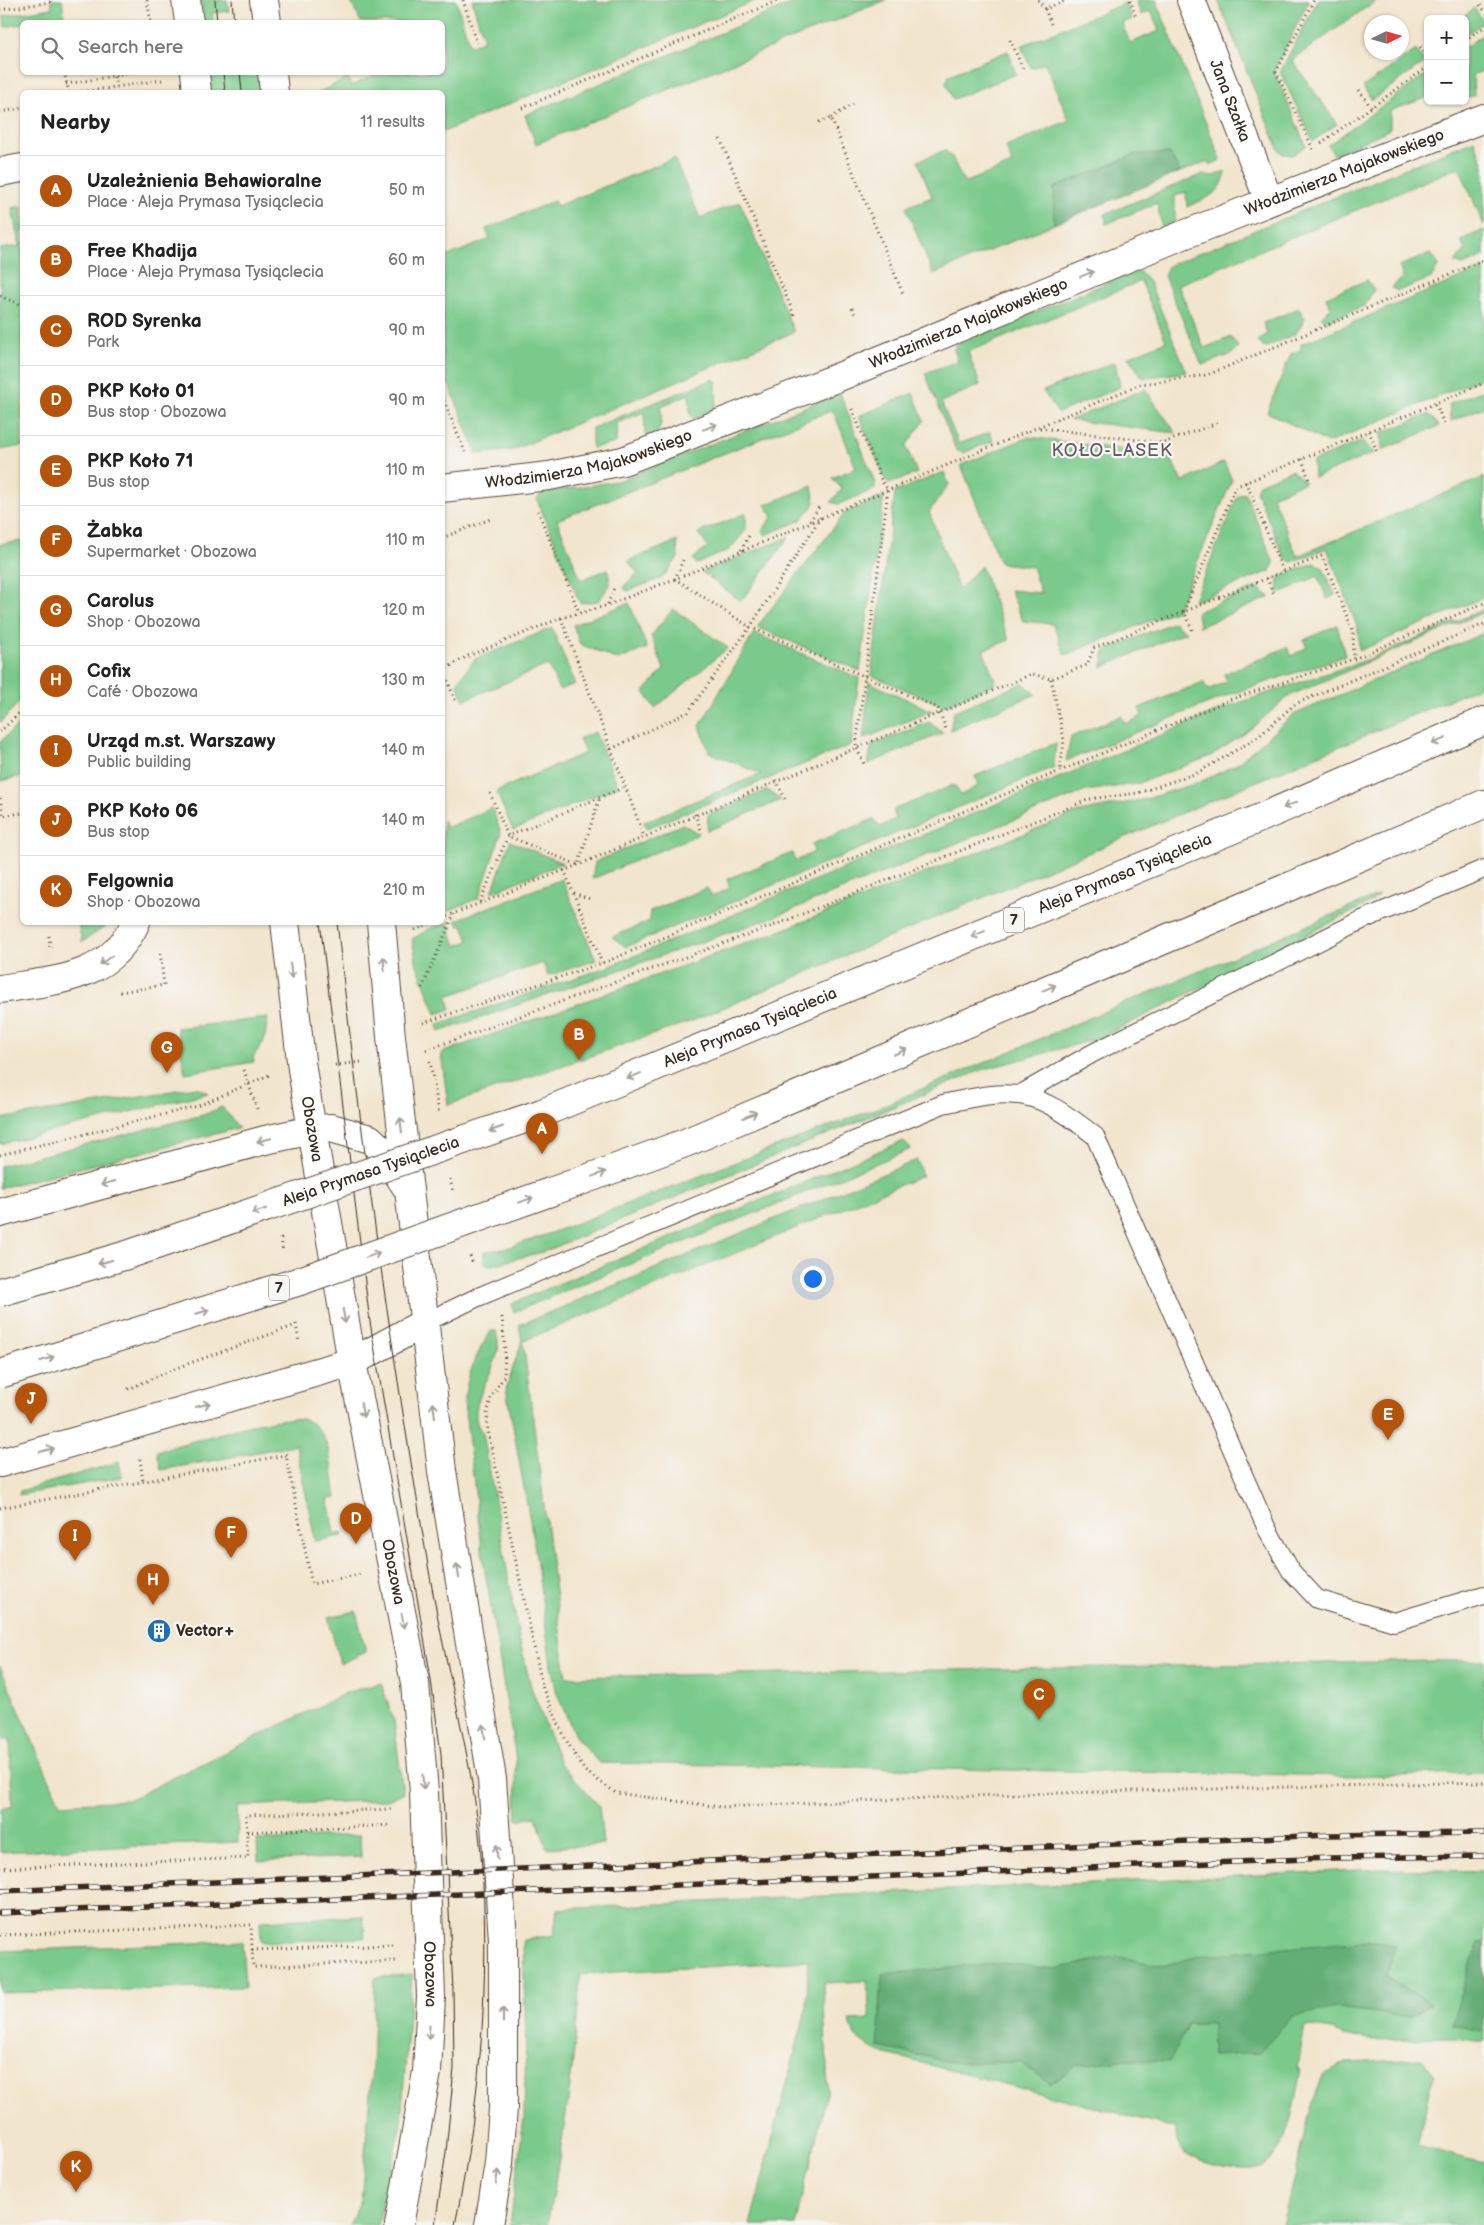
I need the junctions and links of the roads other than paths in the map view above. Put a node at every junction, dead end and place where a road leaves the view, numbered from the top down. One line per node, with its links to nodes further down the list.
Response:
1 (186, 0): 4 (street)
2 (264, 0): 5 (street)
3 (1191, 0): 13 (street, Jana Szałka)
4 (189, 20)
5 (267, 20)
6 (195, 75): 8 (street)
7 (272, 75): 9 (street)
8 (197, 90)
9 (274, 90)
10 (1484, 118): 13 (street, Włodzimierza Majakowskiego)
11 (20, 168): 12 (street)
12 (0, 172)
13 (1269, 201): 14 (street, Włodzimierza Majakowskiego, one-way to 13)
14 (445, 488)
15 (1484, 722): 26 (street, Aleja Prymasa Tysiąclecia / 7, one-way to 26, bridge)
16 (1484, 804): 29 (street, 7, one-way to 16, bridge)
17 (1484, 869): 22 (lane)
18 (135, 925): 21 (street, one-way to 21)
19 (285, 925): 23 (street, Obozowa, one-way to 23)
20 (380, 925): 24 (street, one-way to 20)
21 (0, 989)
22 (1021, 1094): 27 (lane); 31 (lane)
23 (312, 1130): 24 (street); 25 (street, one-way to 25); 28 (street, Obozowa, one-way to 28)
24 (409, 1191): 27 (street)
25 (0, 1213)
26 (0, 1292)
27 (424, 1323): 28 (street); 33 (street, one-way to 27)
28 (352, 1362): 30 (street, one-way to 28); 32 (street, Obozowa, one-way to 32)
29 (0, 1374)
30 (0, 1463)
31 (1484, 1595)
32 (399, 2225)
33 (490, 2225)

